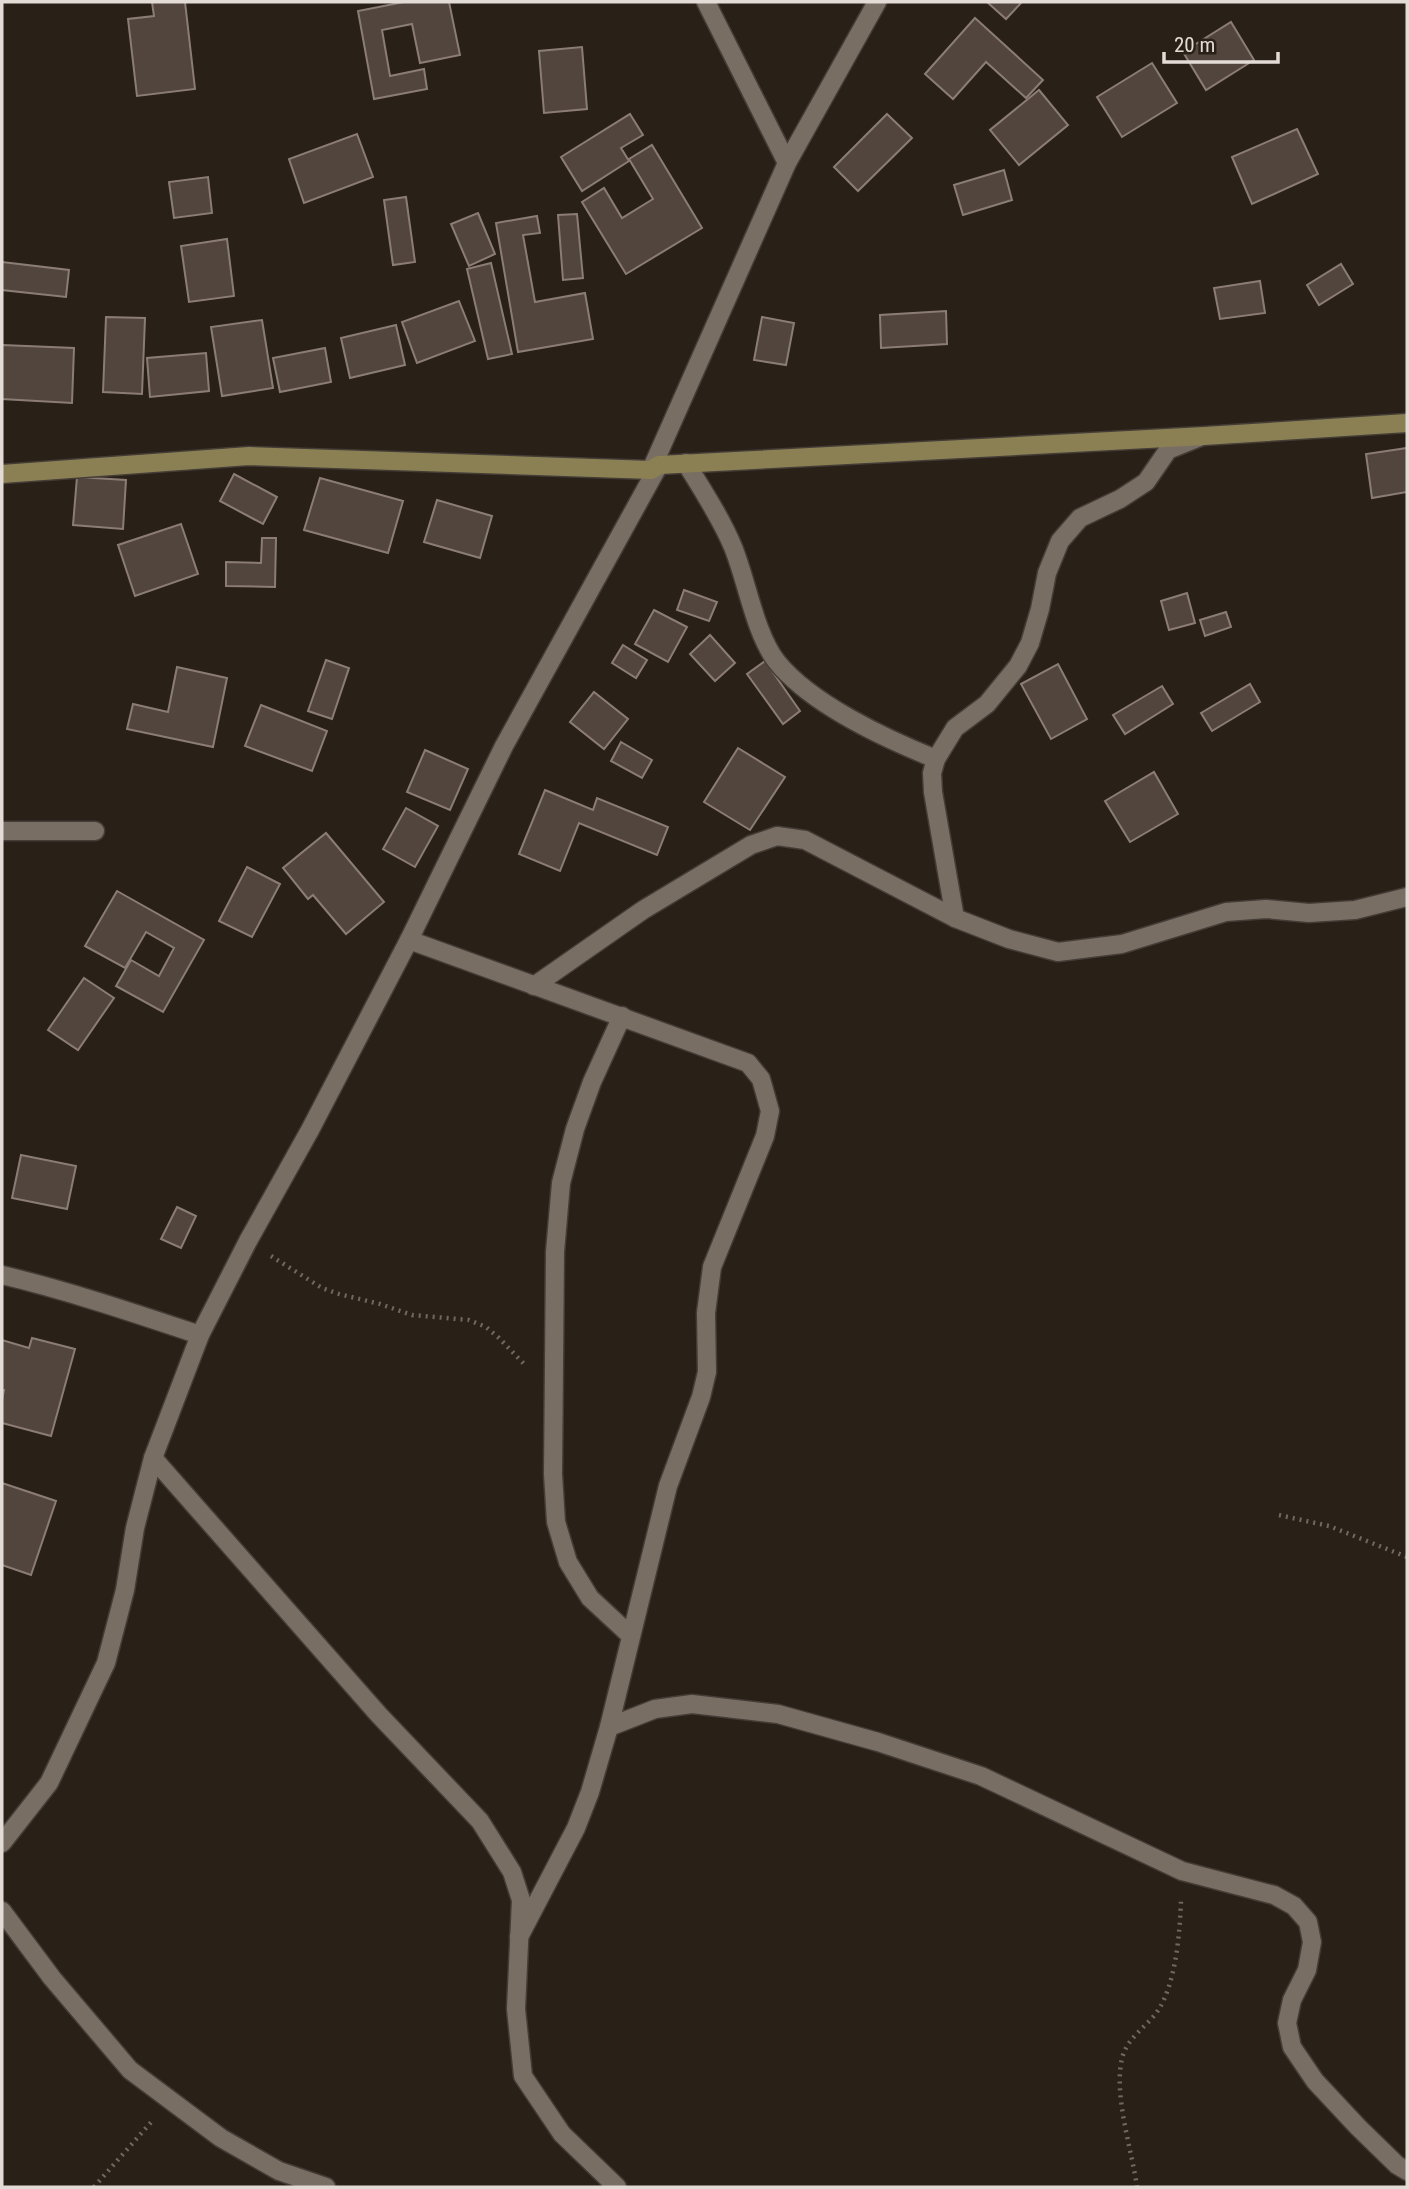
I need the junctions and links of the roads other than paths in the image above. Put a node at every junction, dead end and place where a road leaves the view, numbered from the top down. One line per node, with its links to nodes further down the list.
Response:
1 (706, 2): 3 (street)
2 (877, 2): 3 (street)
3 (787, 163): 7 (street)
4 (1407, 423): 5 (street)
5 (1204, 436): 6 (street); 9 (street)
6 (686, 463): 7 (street); 9 (street)
7 (655, 467): 8 (street); 14 (street)
8 (2, 474)
9 (936, 759): 13 (street)
10 (2, 831): 11 (street)
11 (95, 831)
12 (1407, 897): 13 (street)
13 (956, 918): 15 (street)
14 (409, 940): 15 (street); 18 (street)
15 (534, 986): 16 (street)
16 (622, 1016): 20 (street); 20 (street)
17 (2, 1275): 18 (street)
18 (200, 1335): 19 (street)
19 (153, 1458): 22 (street); 24 (street)
20 (631, 1636): 21 (street)
21 (608, 1727): 24 (street); 25 (street)
22 (2, 1843)
23 (2, 1911): 26 (street)
24 (519, 1937): 27 (street)
25 (1407, 2171)
26 (326, 2187)
27 (617, 2187)

